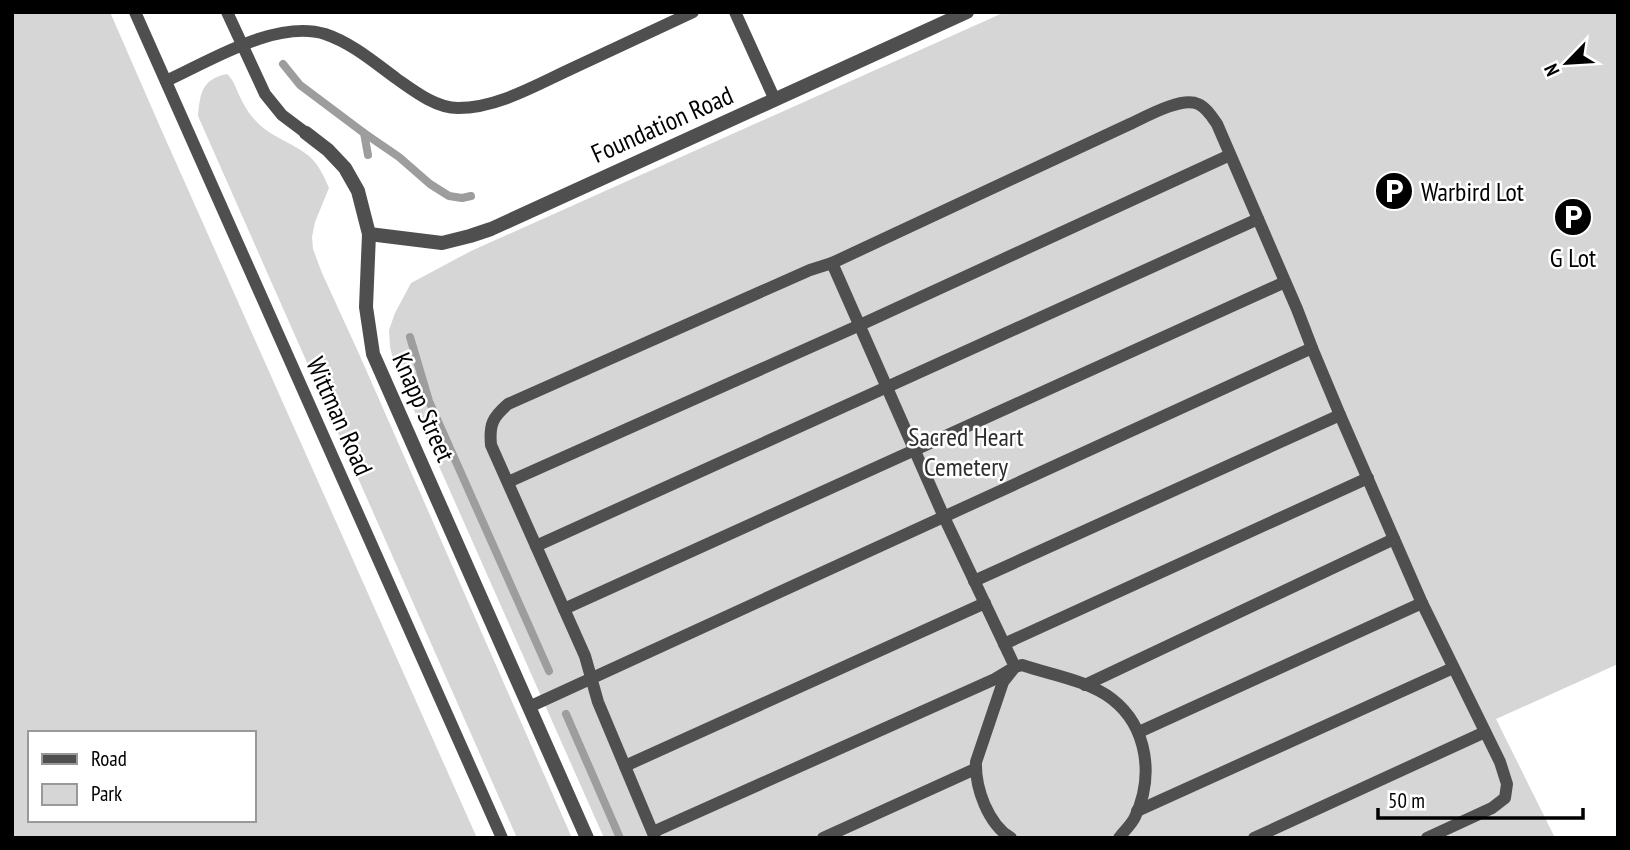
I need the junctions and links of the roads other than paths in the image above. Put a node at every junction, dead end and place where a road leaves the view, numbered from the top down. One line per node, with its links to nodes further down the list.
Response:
1 (135, 12): 7 (lane, Wittman Road)
2 (227, 12): 6 (lane, Knapp Street)
3 (693, 12): 6 (lane)
4 (735, 12): 8 (lane)
5 (967, 12): 8 (street, Foundation Road)
6 (242, 46): 7 (lane); 9 (lane, Knapp Street)
7 (166, 81): 42 (lane, Wittman Road)
8 (775, 100): 12 (street, Foundation Road)
9 (306, 133): 12 (street, Knapp Street)
10 (1230, 155): 11 (lane); 13 (lane); 15 (lane)
11 (1258, 219): 14 (lane); 17 (lane)
12 (369, 233): 34 (street, Knapp Street)
13 (832, 263): 15 (lane); 21 (lane)
14 (1285, 282): 16 (lane); 19 (lane)
15 (860, 325): 17 (lane); 21 (lane)
16 (1312, 348): 18 (lane); 22 (lane)
17 (887, 387): 19 (lane); 24 (lane)
18 (1340, 415): 20 (lane); 25 (lane)
19 (915, 450): 22 (lane); 28 (lane)
20 (1368, 478): 23 (lane); 29 (lane)
21 (508, 482): 24 (lane)
22 (944, 517): 25 (lane); 32 (lane)
23 (1394, 539): 27 (lane); 33 (lane)
24 (536, 546): 28 (lane)
25 (974, 581): 26 (lane)
26 (985, 603): 29 (lane); 37 (lane)
27 (1422, 603): 31 (lane); 35 (lane)
28 (564, 609): 32 (lane)
29 (1004, 644): 30 (lane)
30 (1015, 667): 33 (lane); 38 (lane); 40 (lane)
31 (1453, 668): 36 (lane); 39 (lane)
32 (591, 678): 34 (lane); 37 (lane)
33 (1085, 685): 35 (lane)
34 (529, 707): 43 (street, Knapp Street)
35 (1139, 732): 39 (lane)
36 (1485, 732): 46 (lane); 47 (lane)
37 (625, 766): 40 (lane)
38 (975, 769): 41 (lane); 44 (lane)
39 (1137, 811): 45 (lane)
40 (654, 835)
41 (1008, 837)
42 (502, 838)
43 (586, 838)
44 (823, 838)
45 (1119, 838)
46 (1254, 838)
47 (1427, 838)

